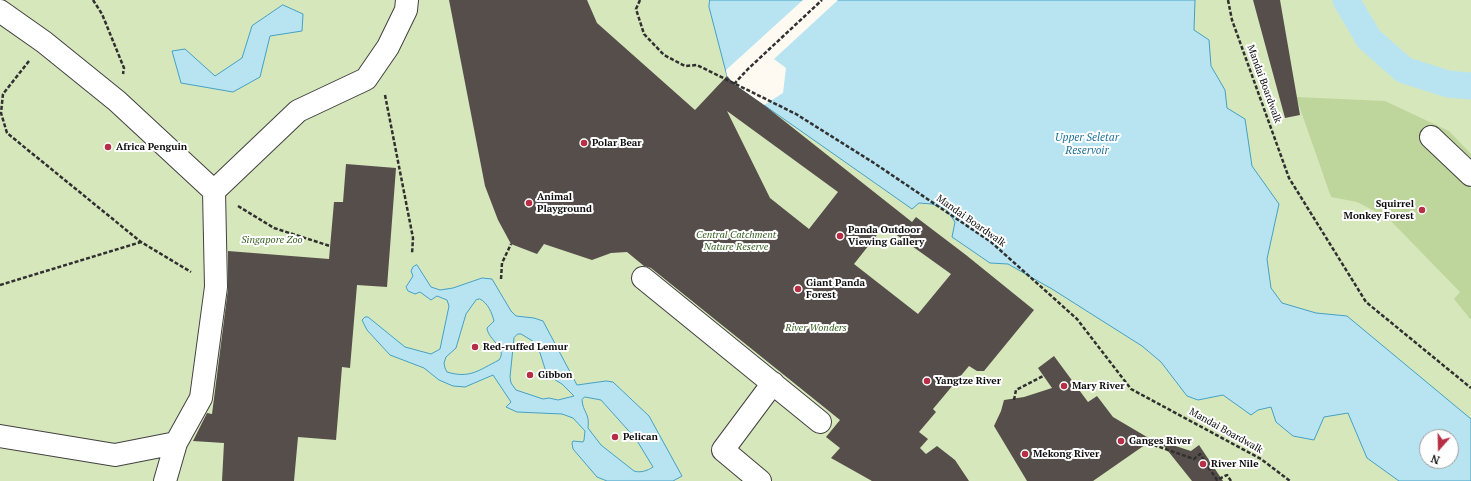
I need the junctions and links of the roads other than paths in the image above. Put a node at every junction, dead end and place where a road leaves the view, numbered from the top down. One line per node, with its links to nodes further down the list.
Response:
1 (407, 0): 5 (lane)
2 (0, 11): 5 (lane)
3 (1431, 137): 4 (lane)
4 (1471, 175)
5 (214, 191): 10 (lane)
6 (643, 278): 7 (lane)
7 (773, 383): 8 (lane); 12 (lane)
8 (820, 422)
9 (0, 436): 10 (lane)
10 (176, 443): 11 (lane)
11 (165, 481)
12 (760, 481)

